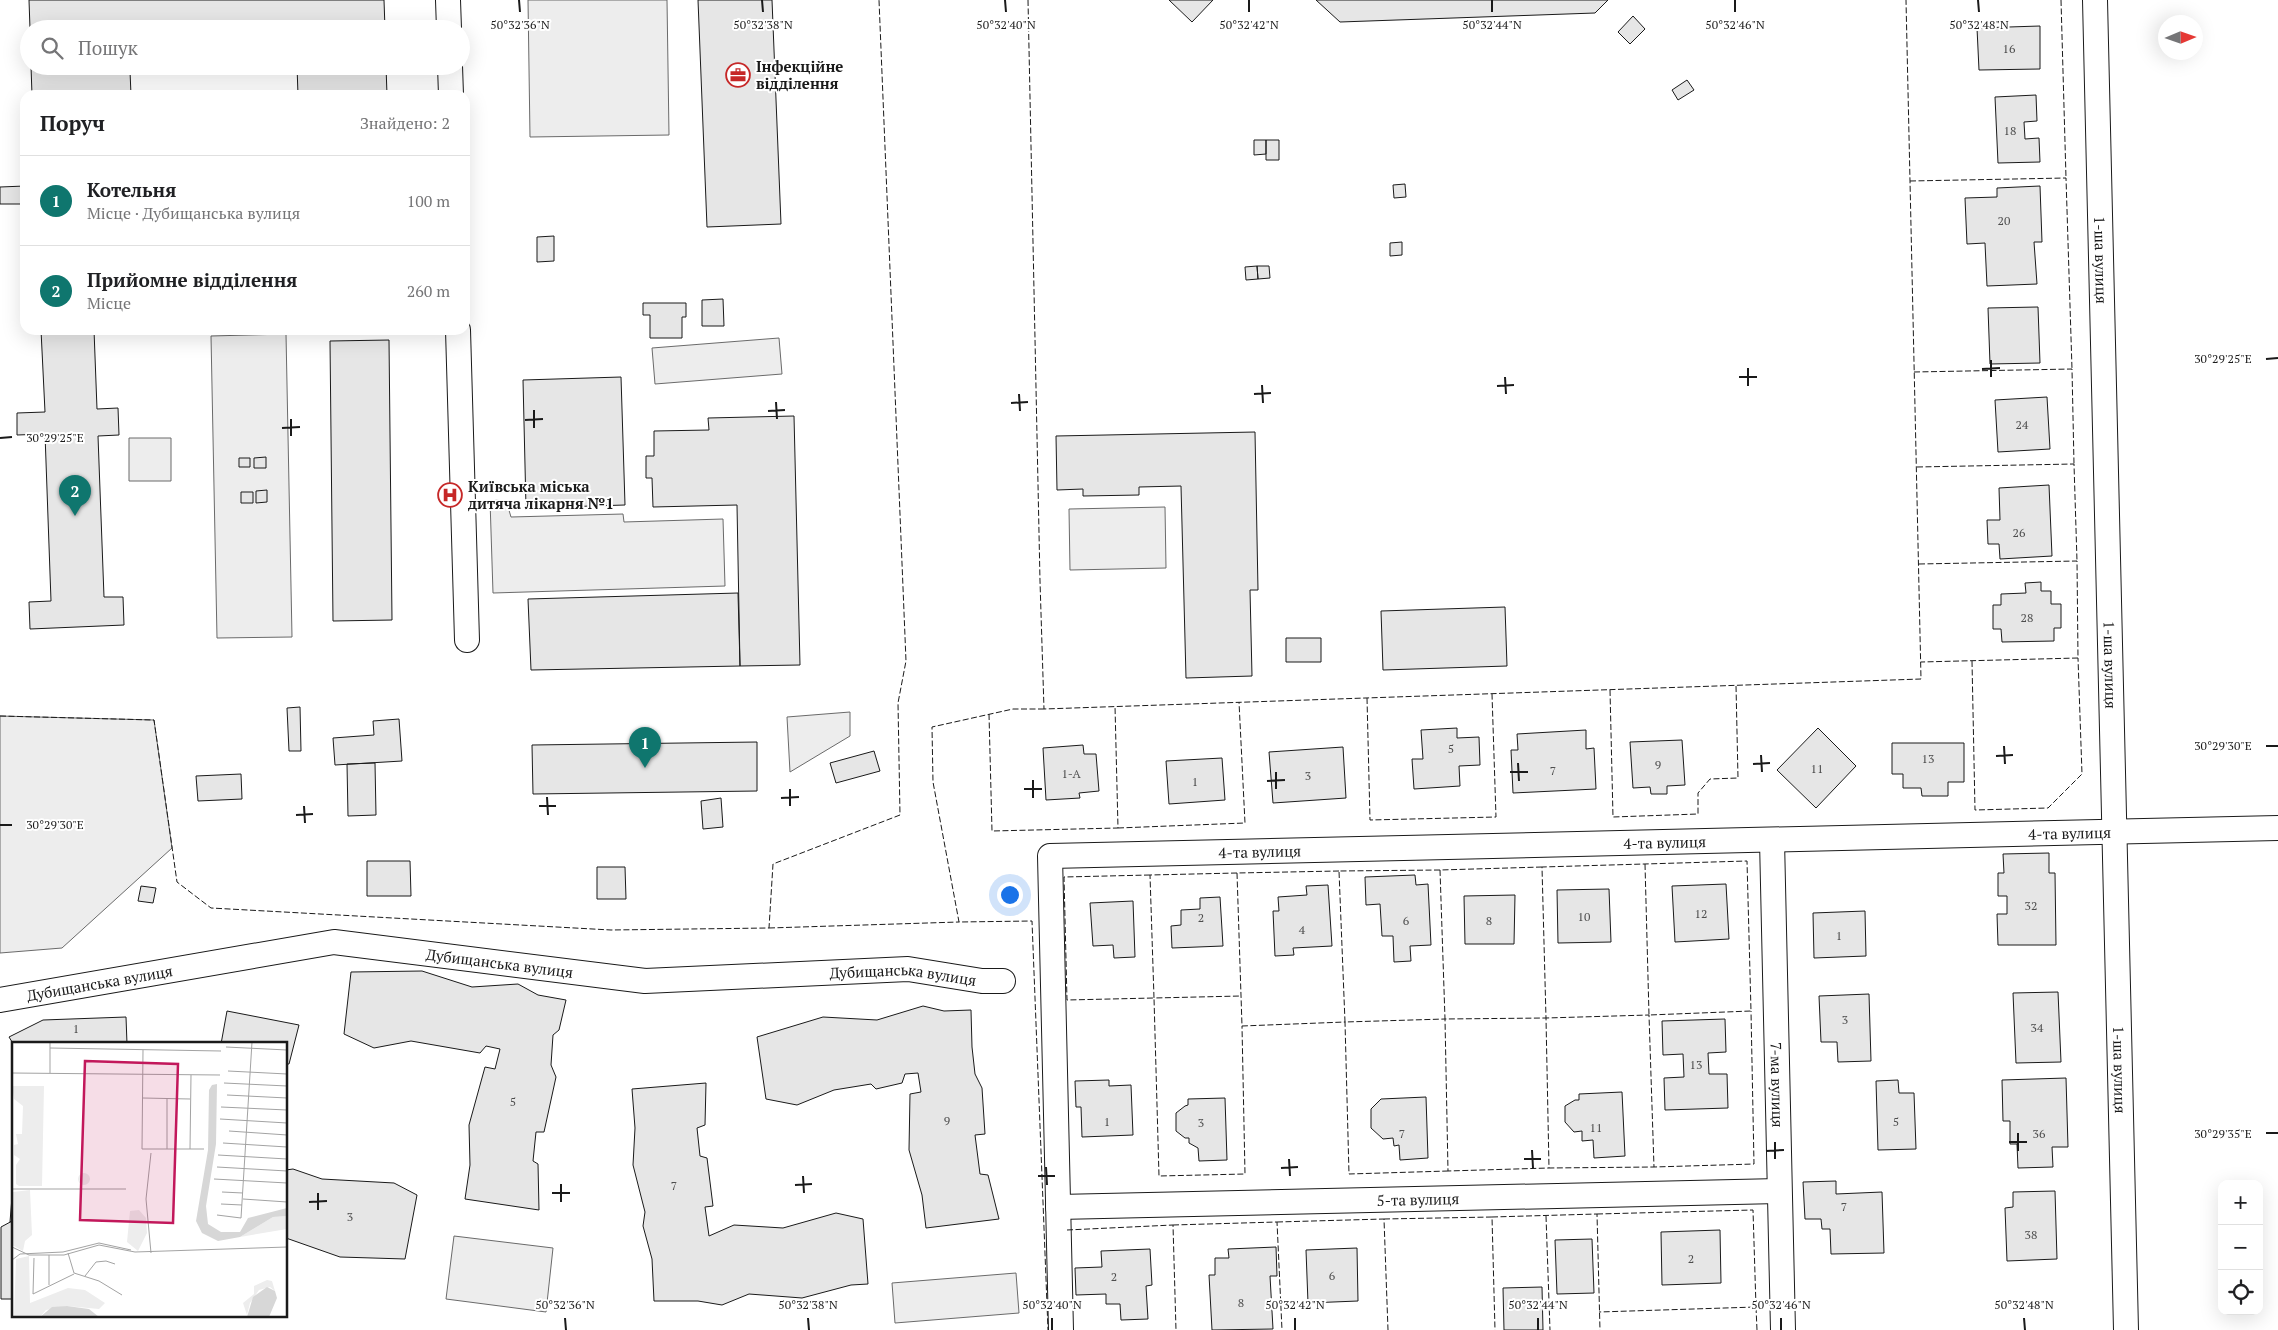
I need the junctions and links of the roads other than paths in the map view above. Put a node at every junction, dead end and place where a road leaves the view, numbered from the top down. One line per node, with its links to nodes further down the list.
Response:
1 (448, 0): 3 (street)
2 (2095, 0): 9 (street, 1-ша вулиця)
3 (449, 20)
4 (450, 75): 5 (street)
5 (450, 90)
6 (458, 335): 7 (street)
7 (467, 640)
8 (2278, 828): 9 (street, 4-та вулиця)
9 (2114, 831): 10 (street, 4-та вулиця); 17 (street, 1-ша вулиця)
10 (1772, 840): 13 (street, 7-ма вулиця); 14 (street, 4-та вулиця)
11 (1003, 981): 12 (street, Дубищанська вулиця)
12 (0, 1000)
13 (1779, 1191): 14 (street, 5-та вулиця); 16 (street, 7-ма вулиця)
14 (1058, 1207): 15 (street)
15 (1062, 1330)
16 (1783, 1330)
17 (2126, 1330)

